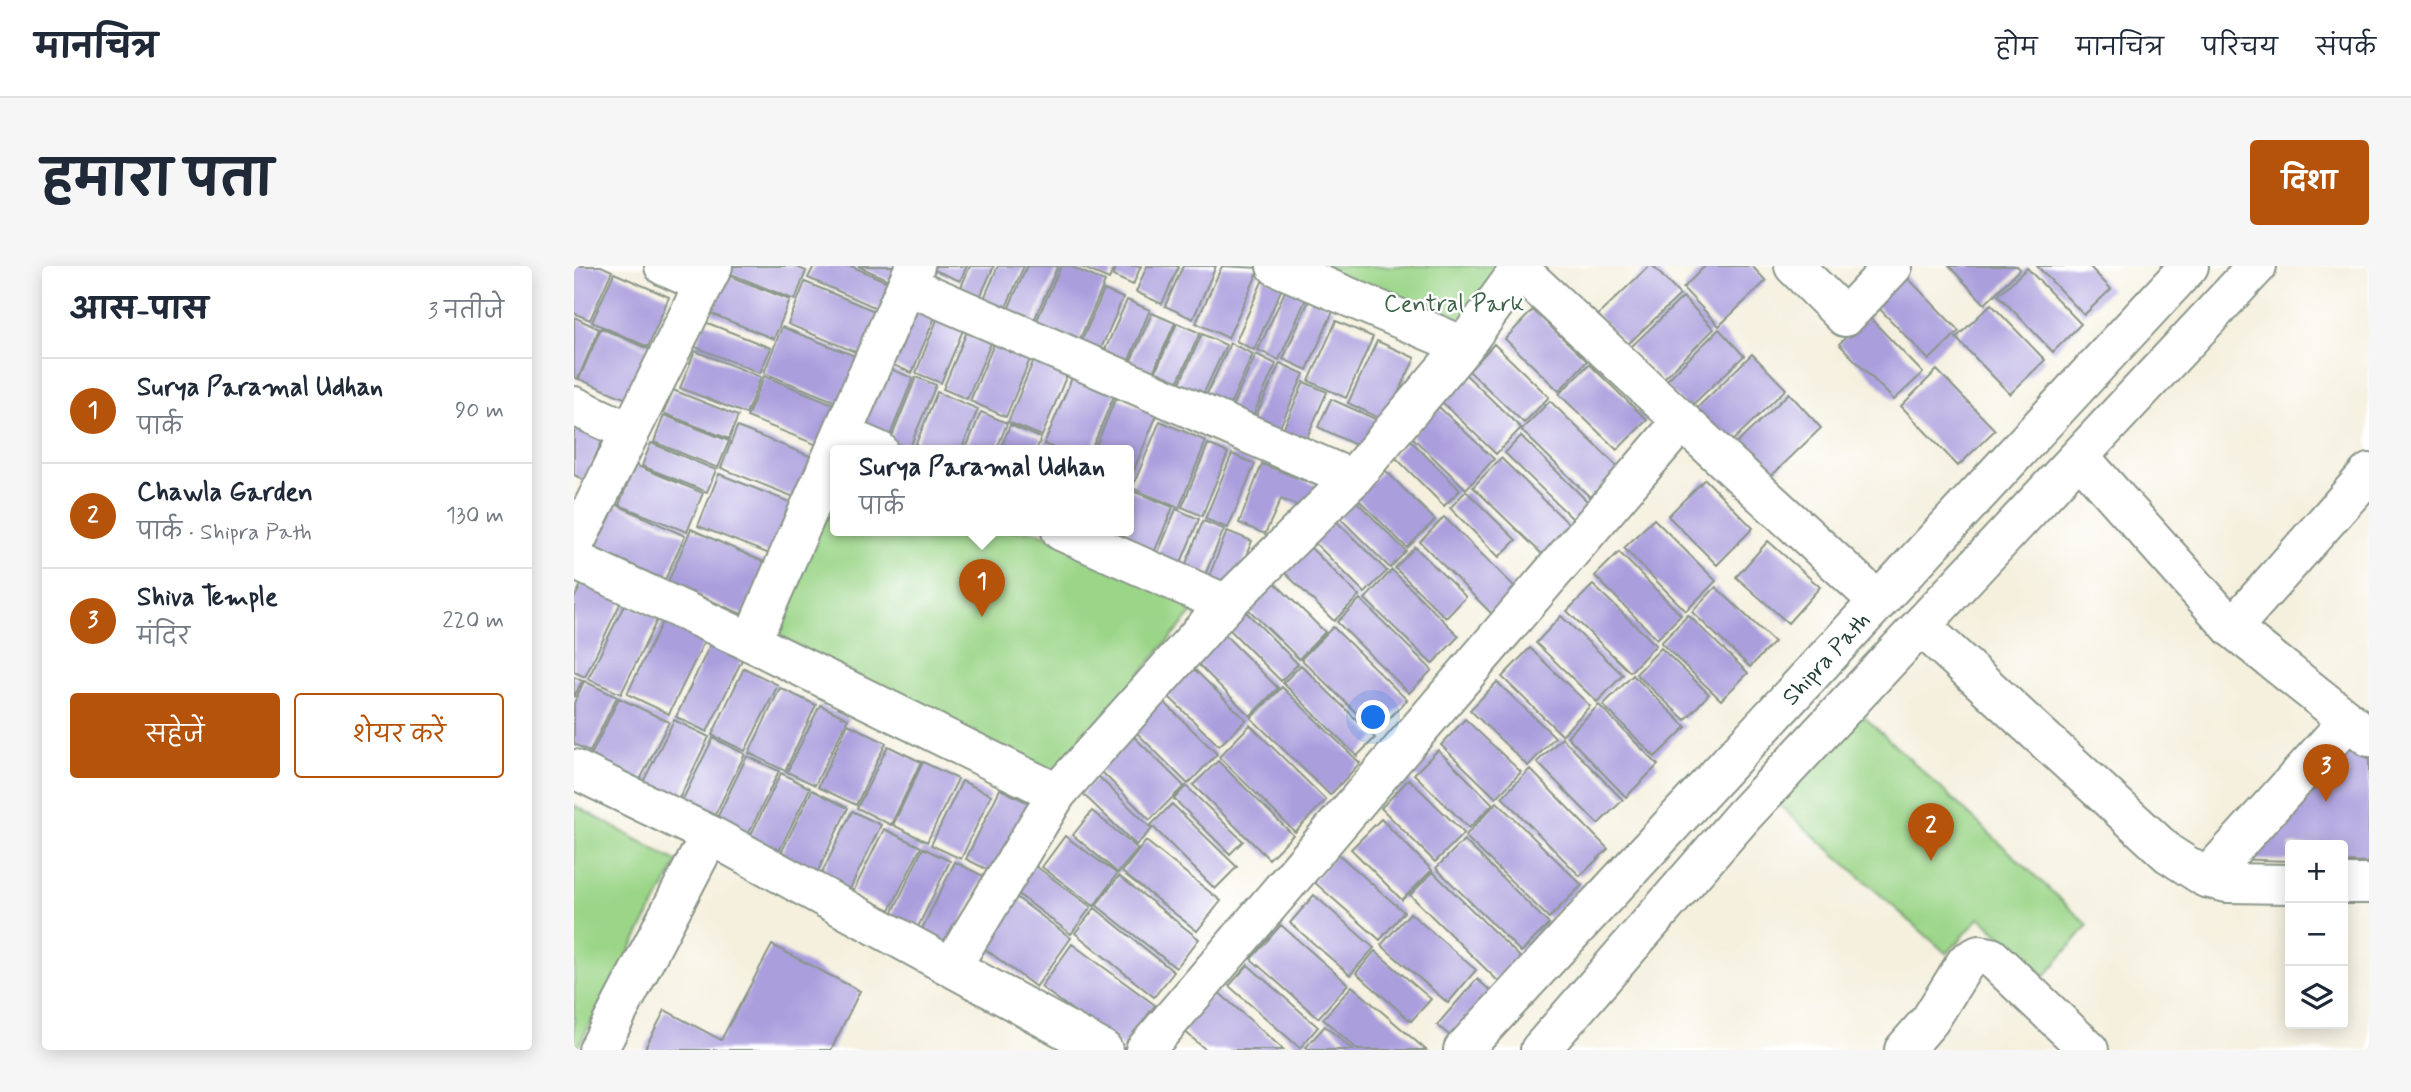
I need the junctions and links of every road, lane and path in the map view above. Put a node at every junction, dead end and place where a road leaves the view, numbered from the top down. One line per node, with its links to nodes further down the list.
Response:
1 (664, 266): 8 (street)
2 (1276, 266): 10 (street)
3 (1794, 266): 4 (street)
4 (1894, 266)
5 (2189, 266): 24 (street, Shipra Path)
6 (2257, 266): 17 (street, Shipra Path)
7 (1521, 268): 10 (street); 12 (street)
8 (708, 275): 13 (street)
9 (911, 275): 14 (street); 20 (street)
10 (1464, 346): 20 (street)
11 (574, 406): 13 (street)
12 (1682, 421): 24 (street); 40 (street)
13 (630, 432): 22 (street)
14 (842, 435): 15 (street); 16 (street)
15 (838, 445)
16 (864, 445)
17 (2080, 457): 26 (street, Shipra Path); 27 (street)
18 (830, 462): 28 (street)
19 (2369, 473): 27 (street)
20 (1352, 479): 25 (street)
21 (1072, 536): 25 (street)
22 (574, 545)
23 (574, 560): 28 (street)
24 (1878, 601): 41 (street, Shipra Path)
25 (1226, 604): 31 (street)
26 (1921, 626): 33 (street); 42 (street, Shipra Path)
27 (2232, 628): 29 (street)
28 (751, 642): 31 (street)
29 (2359, 729): 33 (street)
30 (574, 769): 32 (street)
31 (1057, 793): 37 (street)
32 (710, 835): 37 (street); 38 (street)
33 (2206, 878): 34 (street)
34 (2285, 884)
35 (2348, 884): 36 (street)
36 (2369, 884)
37 (952, 966): 39 (street)
38 (598, 1050)
39 (1103, 1050)
40 (1145, 1050)
41 (1463, 1050)
42 (1540, 1050)
43 (1904, 1050): 44 (street)
44 (2089, 1050)

